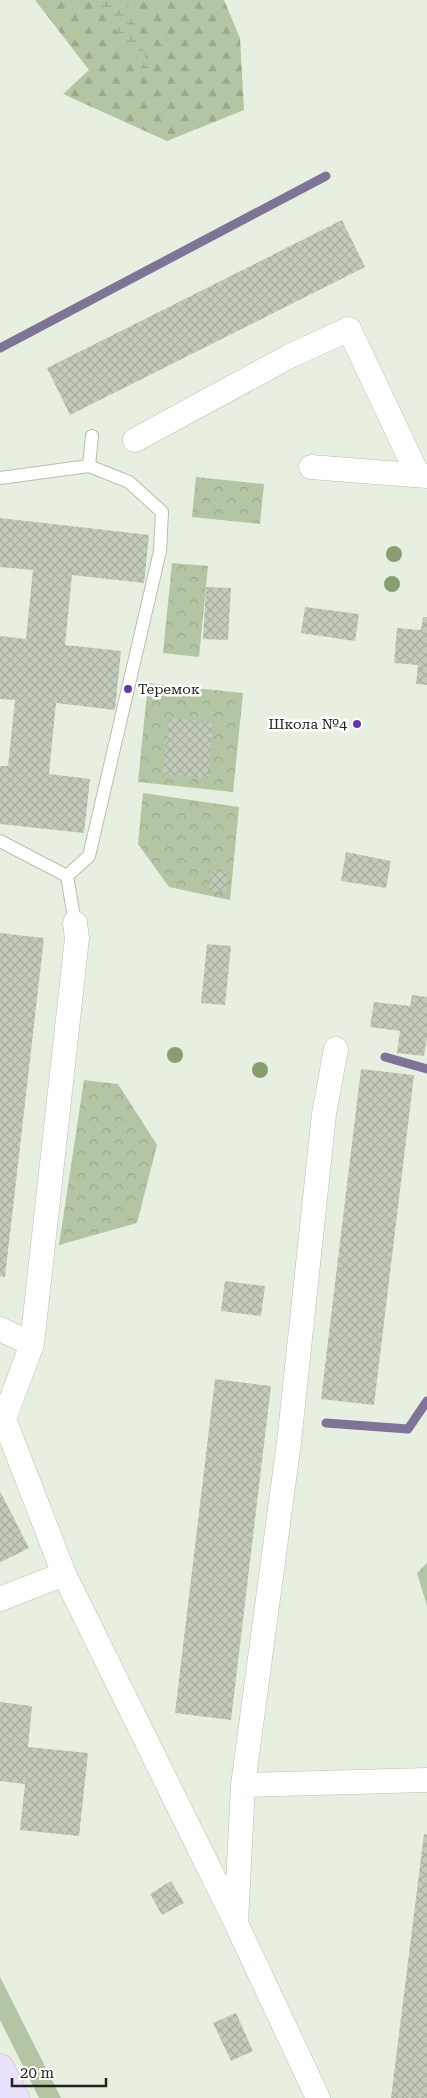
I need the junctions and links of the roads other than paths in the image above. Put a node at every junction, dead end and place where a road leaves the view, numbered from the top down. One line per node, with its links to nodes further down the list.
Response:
1 (92, 436): 3 (lane)
2 (135, 440): 5 (street)
3 (89, 466): 6 (lane); 8 (lane)
4 (311, 467): 5 (street)
5 (422, 476)
6 (0, 478)
7 (0, 841): 8 (lane)
8 (66, 876): 9 (lane)
9 (75, 923): 12 (street)
10 (336, 1049): 16 (street)
11 (0, 1329): 12 (street)
12 (32, 1344): 13 (street)
13 (64, 1574): 14 (street); 17 (street)
14 (0, 1599)
15 (427, 1780): 16 (street)
16 (243, 1786): 17 (street)
17 (236, 1923): 18 (street)
18 (318, 2098)

